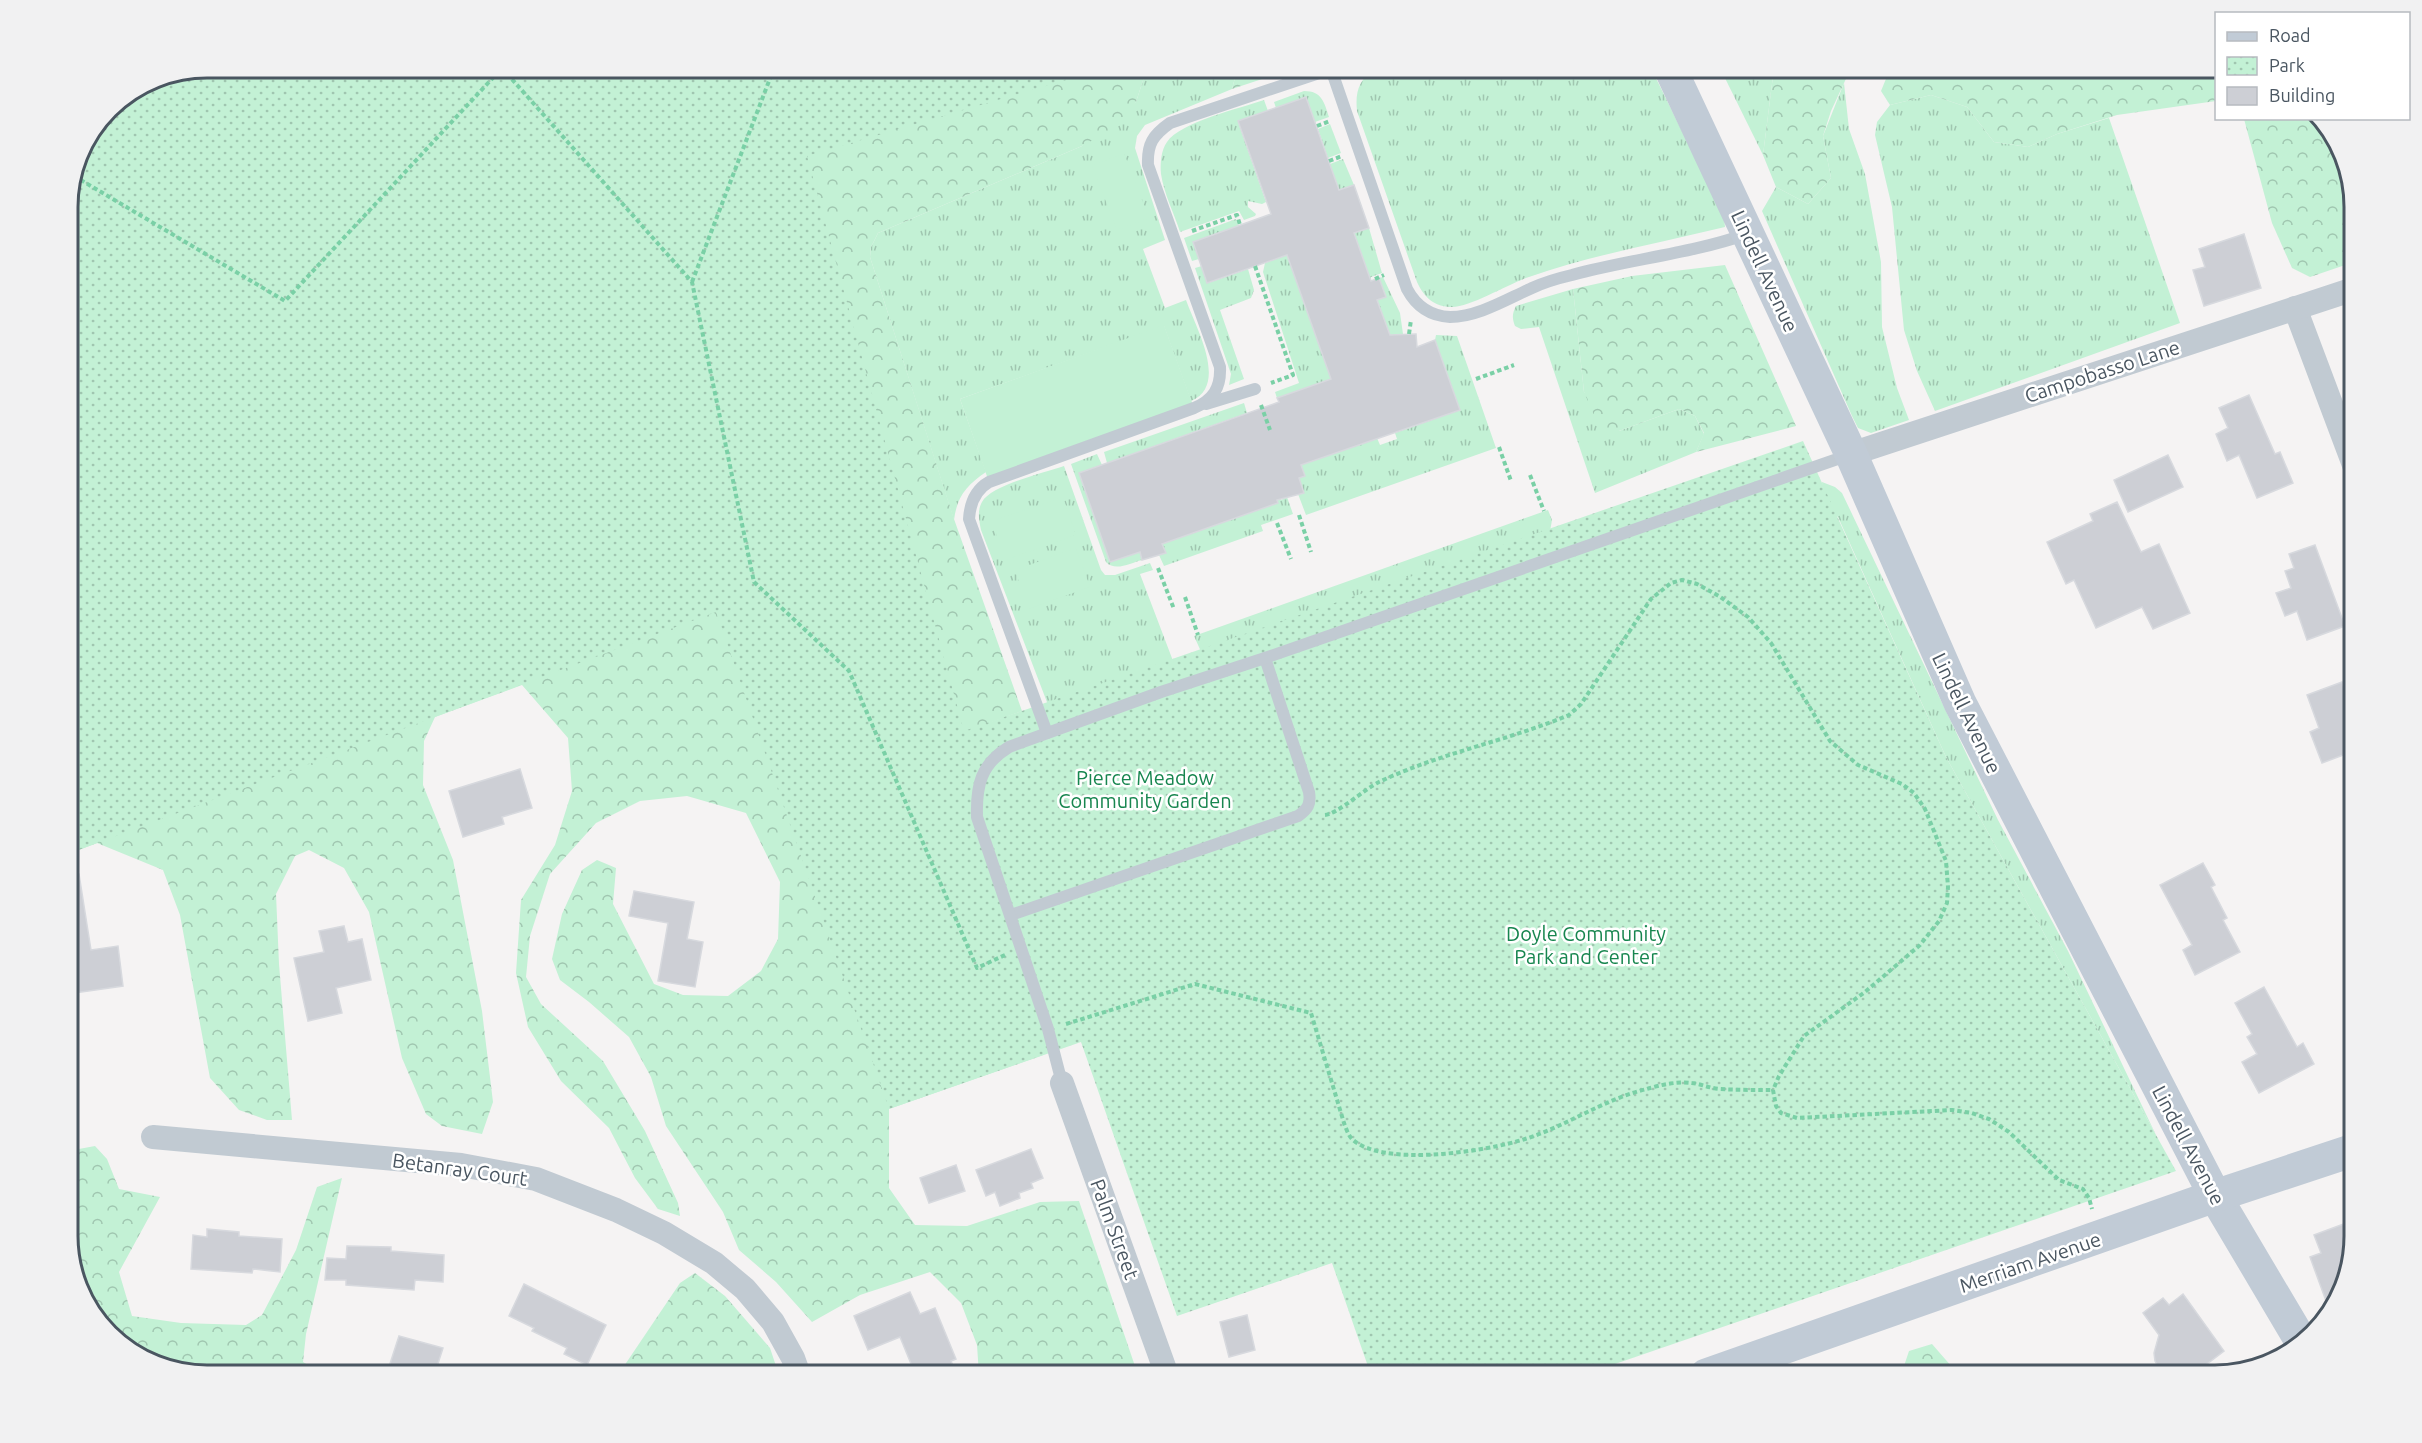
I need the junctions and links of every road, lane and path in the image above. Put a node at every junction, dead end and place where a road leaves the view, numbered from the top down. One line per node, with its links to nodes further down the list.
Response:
1 (493, 78): 7 (path)
2 (511, 78): 12 (path)
3 (770, 78): 12 (path)
4 (1303, 78): 10 (lane)
5 (1336, 78): 9 (lane)
6 (1675, 78): 9 (street, Lindell Avenue)
7 (81, 180)
8 (1240, 225): 10 (path)
9 (1748, 234): 22 (street, Lindell Avenue)
10 (1174, 237): 18 (lane)
11 (1255, 266): 17 (path)
12 (692, 282): 38 (path)
13 (2344, 293): 14 (street, Campobasso Lane)
14 (2295, 308): 20 (street); 22 (street, Campobasso Lane)
15 (1514, 365): 16 (path)
16 (1476, 379)
17 (1255, 389): 18 (lane); 19 (path)
18 (1194, 408): 35 (lane)
19 (1270, 430)
20 (2344, 438)
21 (1499, 447): 24 (path)
22 (1851, 454): 34 (lane); 44 (street, Lindell Avenue)
23 (1530, 475): 25 (path)
24 (1511, 481)
25 (1544, 512)
26 (1299, 515): 28 (path)
27 (1277, 523): 29 (path)
28 (1311, 552)
29 (1291, 559)
30 (1158, 568): 32 (path)
31 (1185, 597): 33 (path)
32 (1174, 609)
33 (1198, 635)
34 (1265, 658): 35 (lane); 36 (lane)
35 (1047, 733): 37 (lane)
36 (1303, 812): 37 (lane); 41 (path)
37 (1011, 915): 38 (lane)
38 (1021, 949): 39 (lane)
39 (1048, 1029): 40 (lane); 41 (path)
40 (1062, 1083): 48 (street, Palm Street)
41 (1773, 1090): 45 (path)
42 (153, 1137): 47 (street, Betanray Court)
43 (2344, 1153): 44 (street, Merriam Avenue)
44 (2215, 1196): 46 (street, Lindell Avenue); 49 (street, Merriam Avenue)
45 (2092, 1209)
46 (2297, 1335)
47 (795, 1365)
48 (1163, 1365)
49 (1737, 1365)

